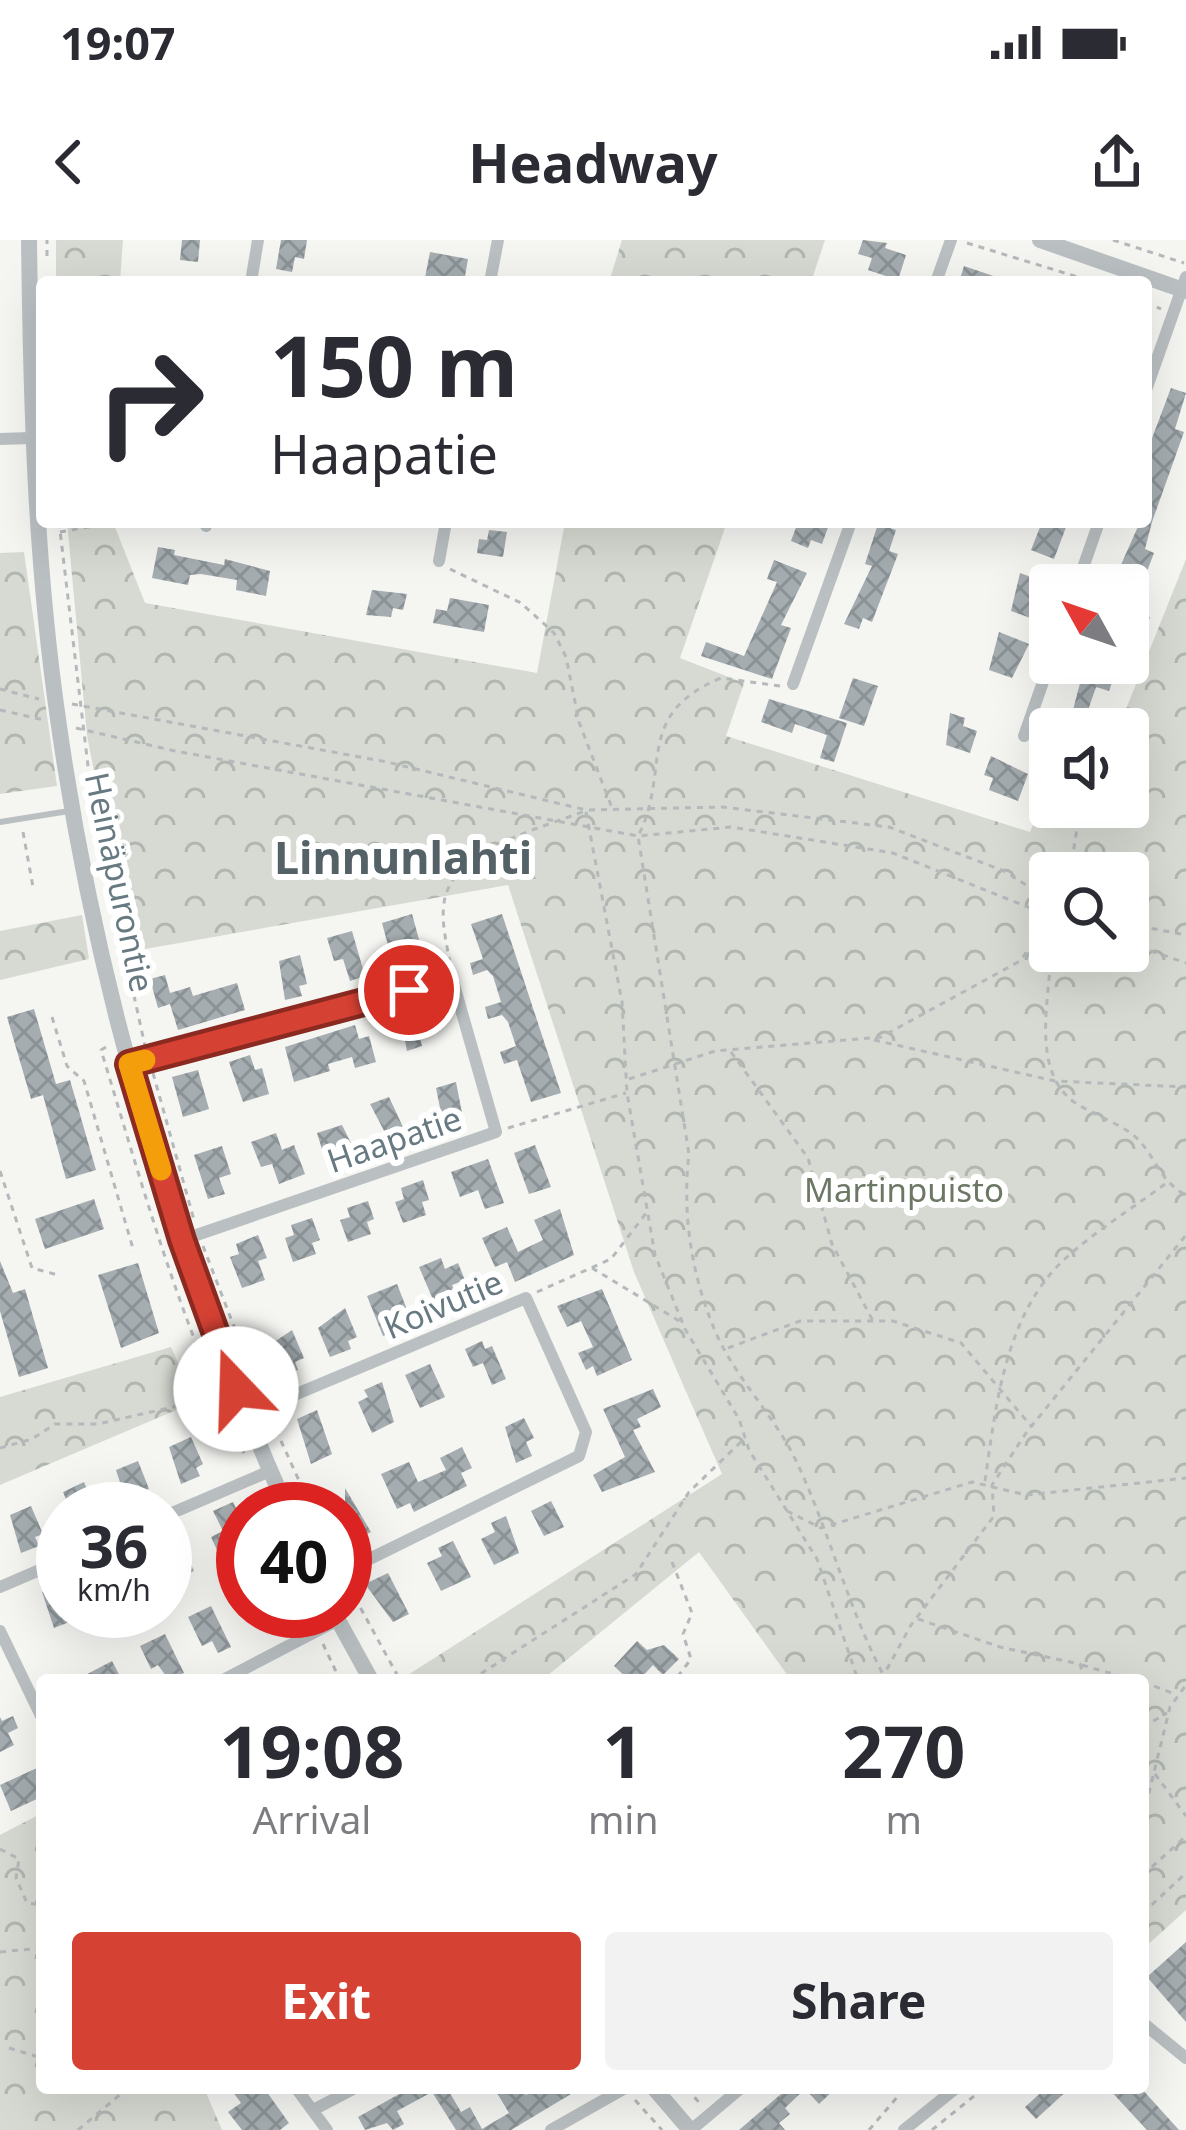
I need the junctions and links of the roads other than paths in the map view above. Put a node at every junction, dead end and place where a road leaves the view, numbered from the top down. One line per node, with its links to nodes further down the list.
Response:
1 (29, 240): 11 (street, Heinäpurontie)
2 (258, 240): 6 (street)
3 (498, 240): 7 (street)
4 (952, 240): 8 (street)
5 (1040, 240): 9 (street)
6 (252, 276)
7 (491, 276)
8 (938, 276)
9 (1185, 286): 10 (street)
10 (1152, 374)
11 (31, 438): 12 (street); 13 (street, Heinäpurontie)
12 (0, 439)
13 (36, 491)
14 (39, 528): 23 (street, Heinäpurontie)
15 (445, 528): 18 (street)
16 (848, 528): 20 (street)
17 (1098, 528): 19 (street)
18 (439, 561)
19 (1085, 564)
20 (793, 684)
21 (1042, 684): 22 (street)
22 (1024, 736)
23 (73, 811): 24 (lane); 25 (street, Heinäpurontie)
24 (0, 822)
25 (129, 1064): 26 (street, Heinäpurontie); 26 (street, Haapatie)
26 (190, 1237): 27 (street, Heinäpurontie)
27 (246, 1415): 28 (street, Heinäpurontie); 31 (street, Koivutie)
28 (270, 1472): 29 (street, Heinäpurontie); 30 (street)
29 (275, 1482)
30 (192, 1505)
31 (372, 1562)
32 (36, 1572): 33 (street)
33 (0, 1587)
34 (0, 1631): 39 (street)
35 (303, 1638): 37 (street)
36 (348, 1638): 38 (street)
37 (234, 1674)
38 (368, 1674)
39 (36, 1706)
40 (1149, 2028): 41 (street)
41 (1186, 2058)
42 (301, 2094): 48 (street)
43 (344, 2094): 48 (street)
44 (614, 2094): 50 (street)
45 (659, 2094): 51 (street)
46 (734, 2094): 51 (street)
47 (949, 2094): 52 (street)
48 (313, 2110): 49 (street)
49 (327, 2130)
50 (551, 2130)
51 (690, 2130)
52 (904, 2130)

